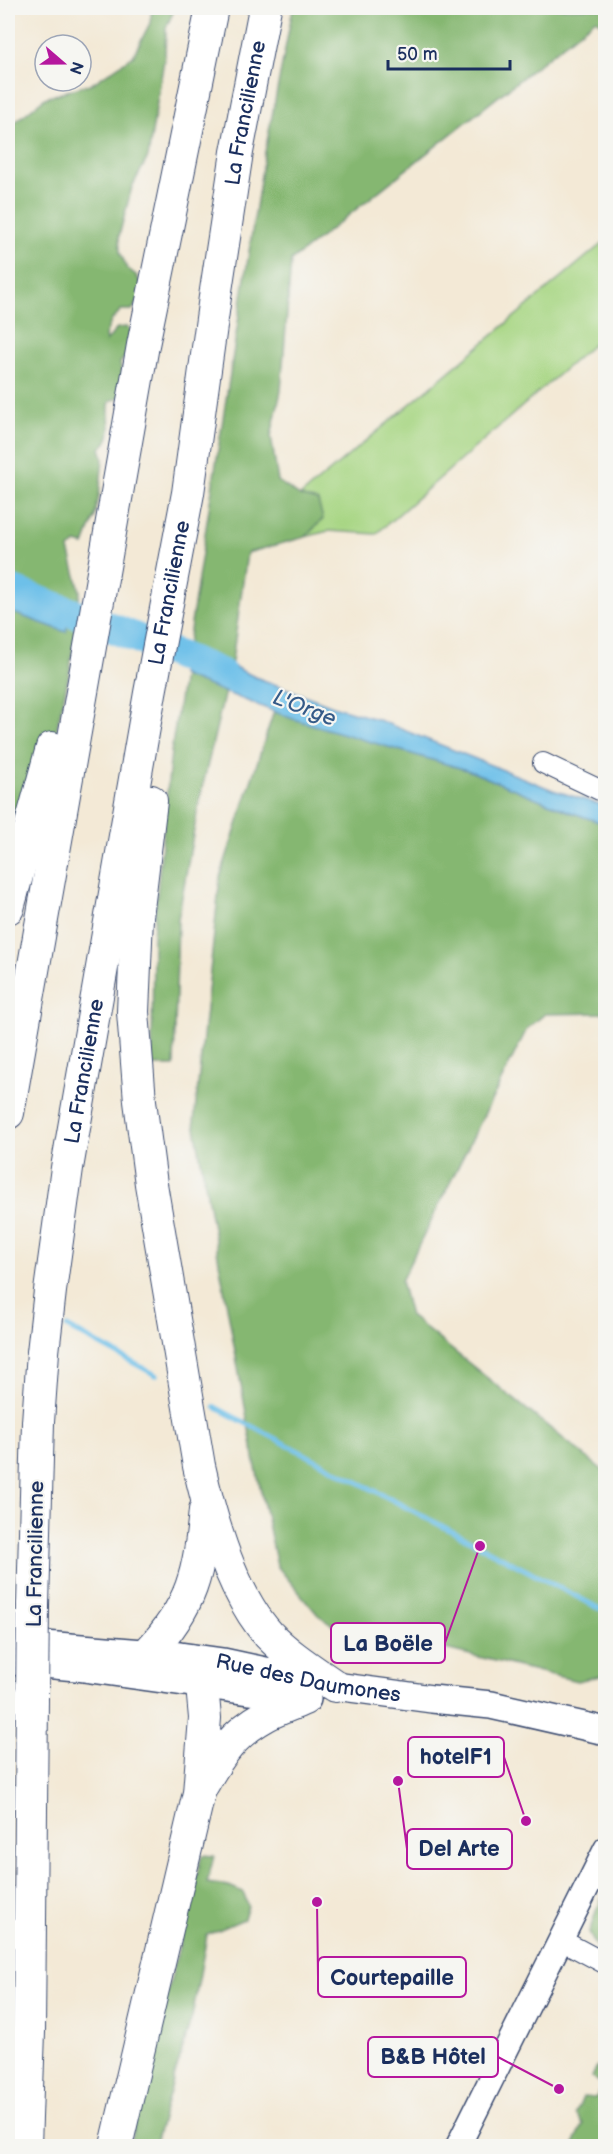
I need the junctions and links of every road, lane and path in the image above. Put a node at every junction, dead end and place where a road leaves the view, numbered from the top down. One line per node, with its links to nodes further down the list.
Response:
1 (212, 8): 3 (highway)
2 (265, 8): 4 (highway, La Francilienne)
3 (87, 657): 7 (highway); 8 (highway)
4 (157, 696): 9 (highway); 24 (highway, La Francilienne, bridge)
5 (543, 763): 6 (street)
6 (606, 793)
7 (8, 908)
8 (8, 1113)
9 (206, 1497): 11 (highway); 16 (highway)
10 (8, 1642): 11 (main road, Rue des Daumones)
11 (148, 1653): 12 (main road, Rue des Daumones); 14 (main road)
12 (180, 1656): 15 (main road); 16 (main road, Rue des Daumones)
13 (8, 1660): 14 (main road, Rue des Daumones)
14 (120, 1674): 15 (main road, Rue des Daumones)
15 (202, 1686): 17 (main road, Rue des Daumones); 20 (highway)
16 (334, 1686): 18 (main road, Rue des Daumones)
17 (304, 1699): 19 (main road, Rue des Daumones); 20 (highway)
18 (606, 1731)
19 (606, 1750)
20 (199, 1793): 25 (highway)
21 (606, 1849): 22 (street)
22 (561, 1940): 23 (street); 26 (street)
23 (606, 1964)
24 (25, 2146)
25 (116, 2146)
26 (459, 2146)

